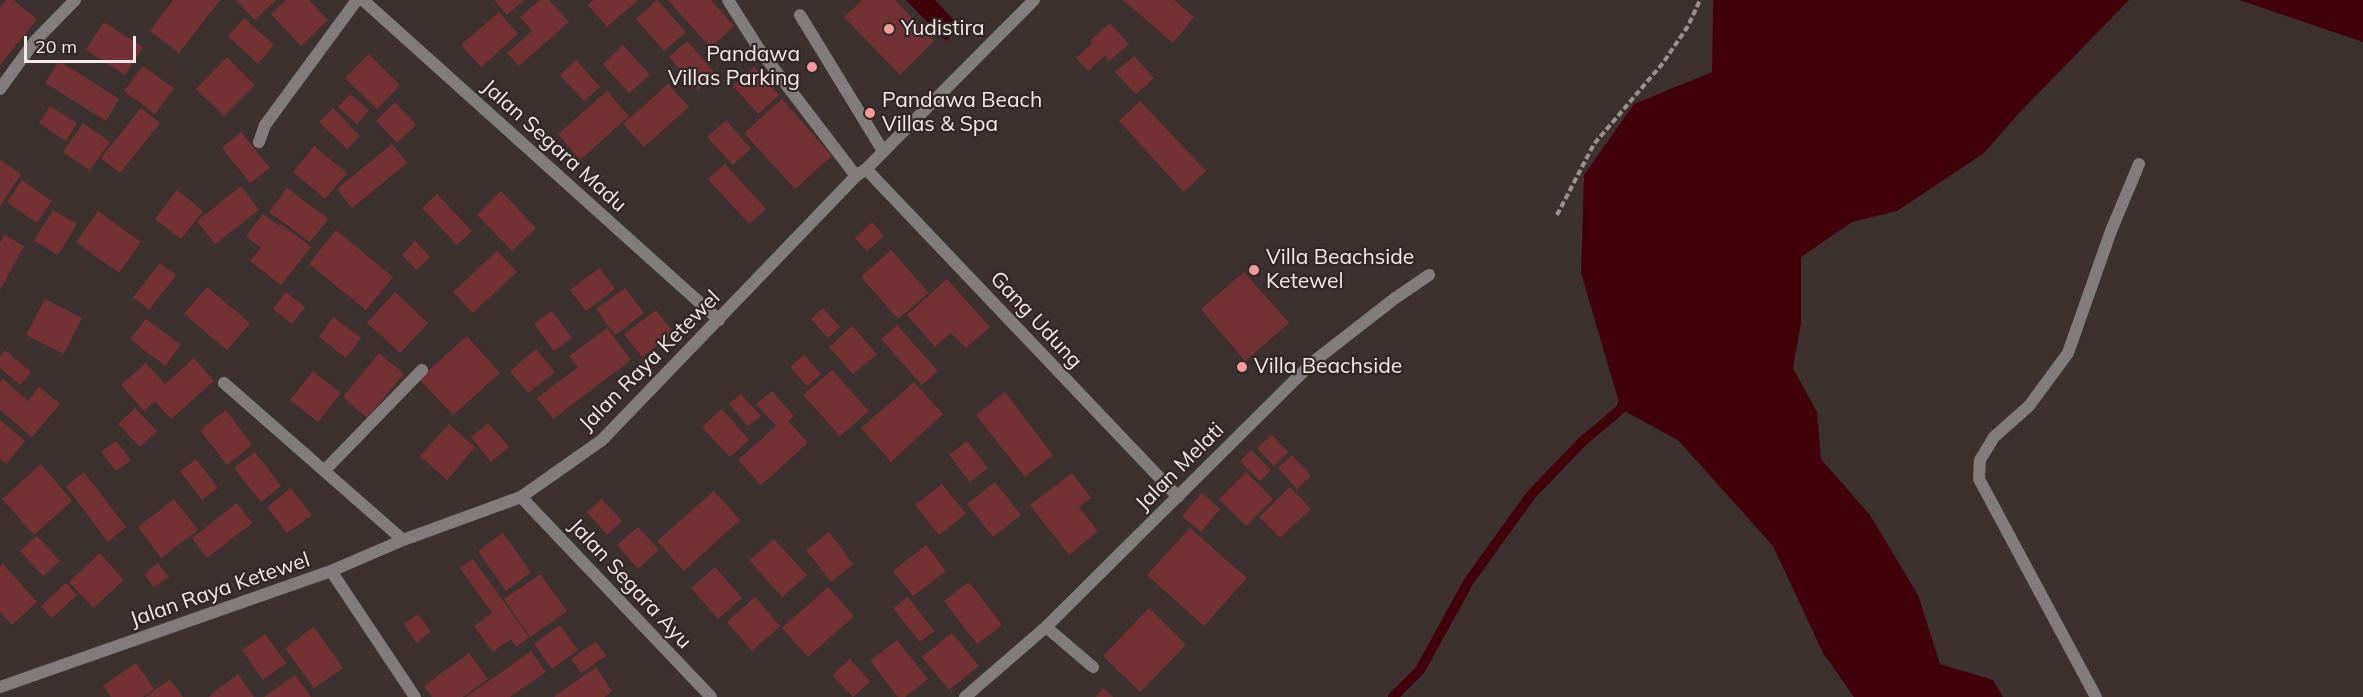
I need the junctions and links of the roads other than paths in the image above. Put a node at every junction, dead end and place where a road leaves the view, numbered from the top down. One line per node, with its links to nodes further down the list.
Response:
1 (75, 0): 7 (street)
2 (357, 0): 8 (street)
3 (363, 0): 13 (street, Jalan Segara Madu)
4 (728, 0): 11 (street, Gang Udung)
5 (1034, 0): 9 (street, Jalan Raya Ketewel)
6 (801, 15): 9 (street)
7 (0, 89)
8 (259, 142)
9 (884, 151): 11 (street, Jalan Raya Ketewel)
10 (2139, 164): 27 (street)
11 (861, 172): 13 (street, Jalan Raya Ketewel); 18 (street, Gang Udung)
12 (1429, 275): 18 (street, Jalan Melati)
13 (719, 320): 17 (street, Jalan Raya Ketewel)
14 (422, 370): 16 (street)
15 (224, 383): 16 (street)
16 (324, 471): 19 (street)
17 (521, 497): 19 (street, Jalan Raya Ketewel); 25 (street, Jalan Segara Ayu)
18 (1178, 497): 21 (street, Jalan Melati)
19 (404, 540): 20 (street, Jalan Raya Ketewel)
20 (332, 571): 23 (street, Jalan Raya Ketewel); 24 (street)
21 (1046, 627): 22 (street); 26 (street, Jalan Melati)
22 (1093, 667)
23 (0, 687)
24 (415, 697)
25 (711, 697)
26 (965, 697)
27 (2096, 697)

